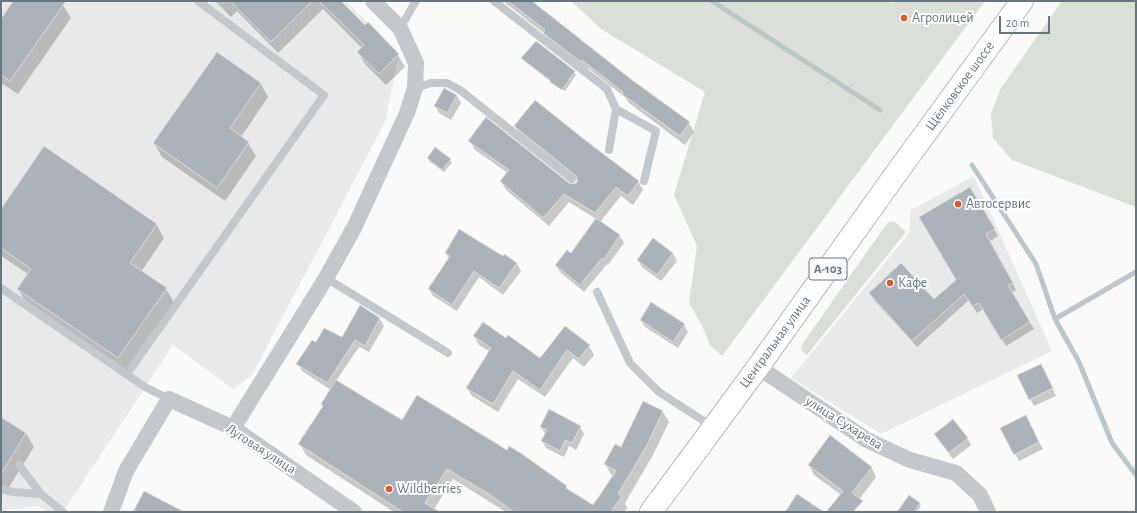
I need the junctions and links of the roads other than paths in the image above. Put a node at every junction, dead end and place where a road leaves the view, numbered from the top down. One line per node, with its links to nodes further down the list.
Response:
1 (198, 1): 18 (lane)
2 (374, 1): 6 (street)
3 (416, 1): 6 (lane)
4 (494, 1): 8 (lane)
5 (1022, 1): 10 (main road, Щёлковское шоссе / А-103)
6 (400, 28): 7 (street)
7 (415, 88): 11 (lane); 13 (street)
8 (616, 109): 9 (lane); 12 (lane)
9 (609, 150)
10 (898, 171): 17 (main road, Центральная улица / А-103)
11 (572, 179)
12 (644, 182)
13 (326, 278): 16 (lane); 20 (street)
14 (1, 288): 18 (lane)
15 (597, 292): 21 (lane)
16 (448, 353)
17 (758, 368): 21 (main road, Центральная улица / А-103); 30 (street, улица Сухарева)
18 (127, 374): 19 (lane)
19 (169, 399): 20 (street, Луговая улица); 25 (street)
20 (233, 428): 28 (street, Луговая улица)
21 (713, 428): 29 (main road, Центральная улица / А-103)
22 (19, 465): 24 (lane)
23 (1, 489): 24 (lane)
24 (41, 494): 26 (lane)
25 (113, 507): 27 (lane)
26 (63, 512)
27 (103, 512)
28 (354, 512)
29 (651, 512)
30 (988, 512)

